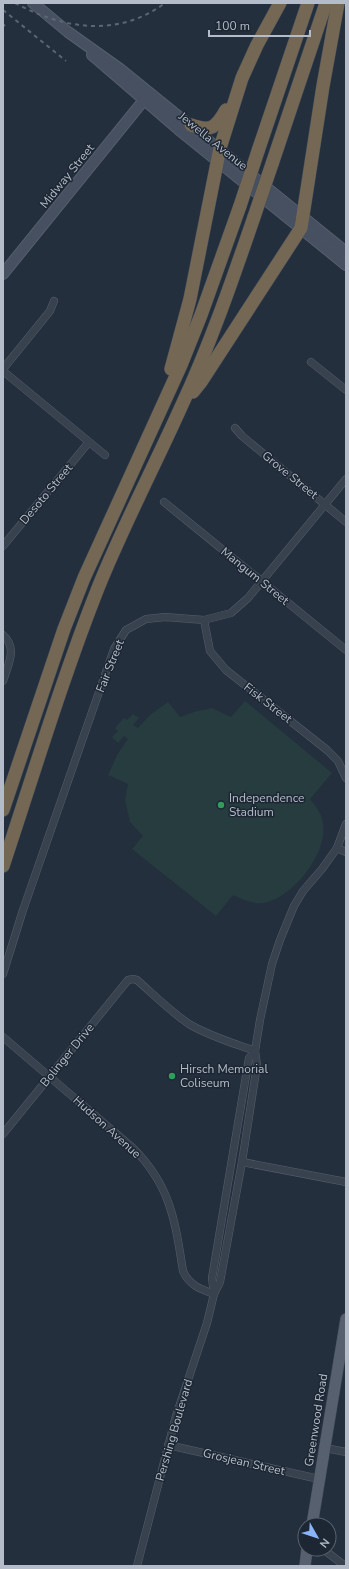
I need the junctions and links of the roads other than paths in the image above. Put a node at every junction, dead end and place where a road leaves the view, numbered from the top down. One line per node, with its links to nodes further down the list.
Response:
1 (33, 3): 7 (main road, Jewella Avenue)
2 (280, 3): 6 (highway)
3 (308, 3): 18 (highway, bridge)
4 (326, 3): 19 (highway, bridge)
5 (338, 3): 10 (highway)
6 (242, 78): 8 (highway); 9 (highway)
7 (147, 97): 8 (main road, Jewella Avenue); 9 (main road, Jewella Avenue); 13 (main road, Midway Street)
8 (191, 125): 9 (main road, Jewella Avenue)
9 (218, 155): 10 (main road, Jewella Avenue); 18 (highway)
10 (303, 223): 11 (main road, Jewella Avenue); 12 (main road, Jewella Avenue); 19 (highway)
11 (346, 252)
12 (346, 264)
13 (3, 274)
14 (54, 301): 16 (street)
15 (311, 362): 17 (street)
16 (3, 370): 21 (street)
17 (346, 390)
18 (162, 405): 34 (highway)
19 (182, 406): 38 (highway)
20 (235, 428): 25 (street, Grove Street)
21 (89, 442): 22 (street); 27 (street, Desoto Street)
22 (105, 455)
23 (346, 479): 25 (street, Fair Street)
24 (164, 502): 28 (street, Mangum Street)
25 (325, 505): 26 (street, Grove Street); 28 (street, Fair Street)
26 (346, 522)
27 (3, 546)
28 (262, 582): 29 (street, Fair Street); 31 (street, Mangum Street)
29 (204, 620): 33 (street, Fisk Street); 39 (street, Fair Street)
30 (3, 635): 32 (street)
31 (346, 650)
32 (3, 681)
33 (346, 778)
34 (3, 810)
35 (346, 824): 36 (street, Pershing Boulevard)
36 (337, 848): 37 (street); 41 (street, Pershing Boulevard)
37 (346, 852)
38 (3, 866)
39 (3, 974)
40 (3, 1037): 42 (street, Hudson Avenue)
41 (255, 1051): 42 (street, Bolinger Drive); 44 (street, Pershing Boulevard); 46 (street, Pershing Boulevard)
42 (49, 1076): 43 (street, Bolinger Drive); 46 (street, Hudson Avenue)
43 (3, 1134)
44 (242, 1162): 45 (street); 46 (street, Pershing Boulevard)
45 (346, 1182)
46 (214, 1294): 48 (street, Pershing Boulevard)
47 (346, 1319): 49 (main road, Greenwood Road)
48 (168, 1446): 51 (street, Grosjean Street); 54 (street, Pershing Boulevard)
49 (324, 1448): 50 (street); 51 (main road, Greenwood Road)
50 (346, 1452)
51 (319, 1479): 52 (main road, Greenwood Road)
52 (313, 1517)
53 (333, 1557): 55 (street)
54 (137, 1566)
55 (345, 1566)

